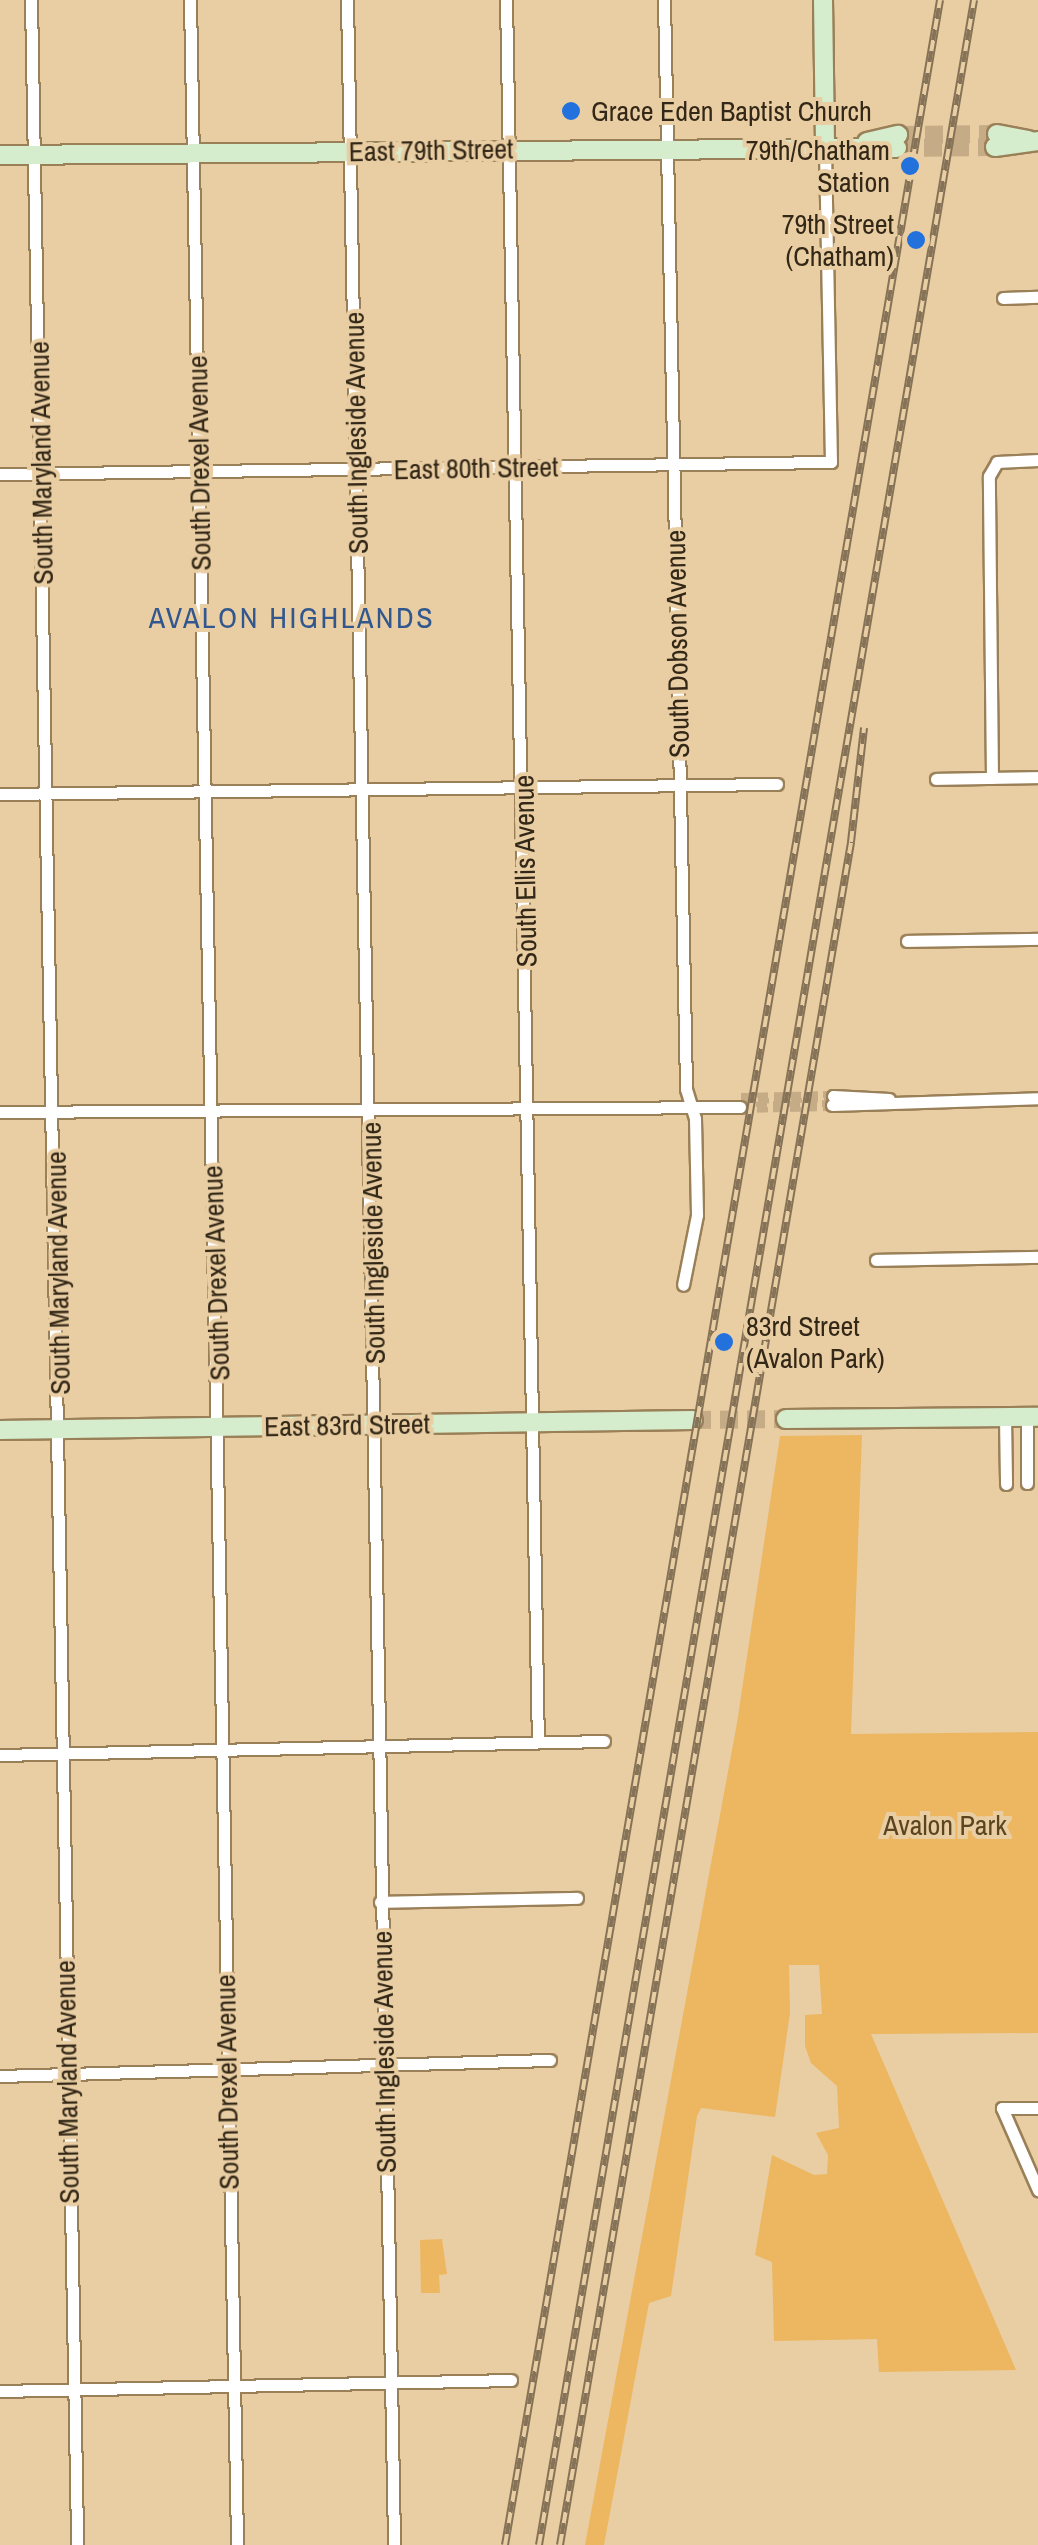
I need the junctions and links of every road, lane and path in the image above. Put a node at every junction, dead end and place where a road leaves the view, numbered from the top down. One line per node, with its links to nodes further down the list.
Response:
1 (31, 0): 15 (street, South Maryland Avenue)
2 (190, 0): 14 (street, South Drexel Avenue)
3 (347, 0): 13 (street, South Ingleside Avenue)
4 (506, 0): 12 (street, South Ellis Avenue)
5 (664, 0): 11 (street, South Dobson Avenue)
6 (823, 0): 10 (street)
7 (996, 140): 8 (street)
8 (1036, 141)
9 (898, 142): 10 (street, East 79th Street)
10 (825, 144): 11 (street, East 79th Street); 20 (street, East 80th Street)
11 (667, 146): 12 (street, East 79th Street); 20 (street, South Dobson Avenue)
12 (509, 148): 13 (street, East 79th Street); 21 (street, South Ellis Avenue)
13 (350, 151): 14 (street, East 79th Street); 22 (street, South Ingleside Avenue)
14 (193, 153): 15 (street, East 79th Street); 23 (street, South Drexel Avenue)
15 (34, 155): 16 (street, East 79th Street); 25 (street, South Maryland Avenue)
16 (0, 156)
17 (1038, 297): 18 (street)
18 (1002, 298)
19 (1038, 460): 26 (street)
20 (673, 465): 21 (street, East 80th Street); 29 (street, South Dobson Avenue)
21 (515, 467): 22 (street, East 80th Street); 31 (street, South Ellis Avenue)
22 (357, 469): 23 (street, East 80th Street); 32 (street, South Ingleside Avenue)
23 (199, 472): 25 (street, East 80th Street); 33 (street, South Drexel Avenue)
24 (0, 474): 25 (street, East 80th Street)
25 (41, 474): 34 (street, South Maryland Avenue)
26 (992, 778): 27 (street); 28 (street)
27 (1038, 778)
28 (936, 779)
29 (681, 784): 30 (street); 31 (street); 41 (street, South Dobson Avenue)
30 (778, 784)
31 (523, 786): 32 (street); 42 (street, South Ellis Avenue)
32 (364, 788): 33 (street); 43 (street, South Ingleside Avenue)
33 (205, 790): 34 (street); 44 (street, South Drexel Avenue)
34 (48, 793): 35 (street); 45 (street, South Maryland Avenue)
35 (0, 794)
36 (1038, 939): 37 (street)
37 (907, 941)
38 (1038, 1098): 39 (street)
39 (832, 1101)
40 (741, 1102): 41 (street)
41 (690, 1104): 42 (street); 49 (street, South Dobson Avenue)
42 (530, 1106): 43 (street); 54 (street, South Ellis Avenue)
43 (370, 1108): 44 (street); 55 (street, South Ingleside Avenue)
44 (211, 1110): 45 (street); 56 (street, South Drexel Avenue)
45 (54, 1111): 46 (street); 57 (street, South Maryland Avenue)
46 (0, 1112)
47 (1038, 1257): 48 (street)
48 (876, 1260)
49 (683, 1285)
50 (1005, 1417): 51 (street); 52 (street); 60 (street)
51 (1032, 1417): 59 (street)
52 (786, 1419)
53 (693, 1420): 54 (street, East 83rd Street)
54 (533, 1422): 55 (street, East 83rd Street); 62 (street, South Ellis Avenue)
55 (374, 1424): 56 (street, East 83rd Street); 63 (street, South Ingleside Avenue)
56 (217, 1426): 57 (street, East 83rd Street); 64 (street, South Drexel Avenue)
57 (58, 1428): 58 (street, East 83rd Street); 65 (street, South Maryland Avenue)
58 (0, 1430)
59 (1026, 1483)
60 (1006, 1484)
61 (604, 1740): 62 (street)
62 (538, 1742): 63 (street)
63 (377, 1746): 64 (street); 68 (street, South Ingleside Avenue)
64 (220, 1750): 65 (street); 71 (street, South Drexel Avenue)
65 (60, 1754): 66 (street); 72 (street, South Maryland Avenue)
66 (0, 1755)
67 (577, 1898): 68 (street)
68 (380, 1902): 70 (street, South Ingleside Avenue)
69 (550, 2060): 70 (street)
70 (384, 2064): 71 (street); 77 (street, South Ingleside Avenue)
71 (227, 2069): 72 (street); 78 (street, South Drexel Avenue)
72 (67, 2074): 73 (street); 79 (street, South Maryland Avenue)
73 (0, 2076)
74 (1038, 2108): 75 (street)
75 (1038, 2190)
76 (511, 2380): 77 (street)
77 (390, 2382): 78 (street); 83 (street, South Ingleside Avenue)
78 (234, 2386): 79 (street); 82 (street, South Drexel Avenue)
79 (74, 2390): 80 (street); 81 (street, South Maryland Avenue)
80 (0, 2392)
81 (77, 2545)
82 (237, 2545)
83 (394, 2545)

